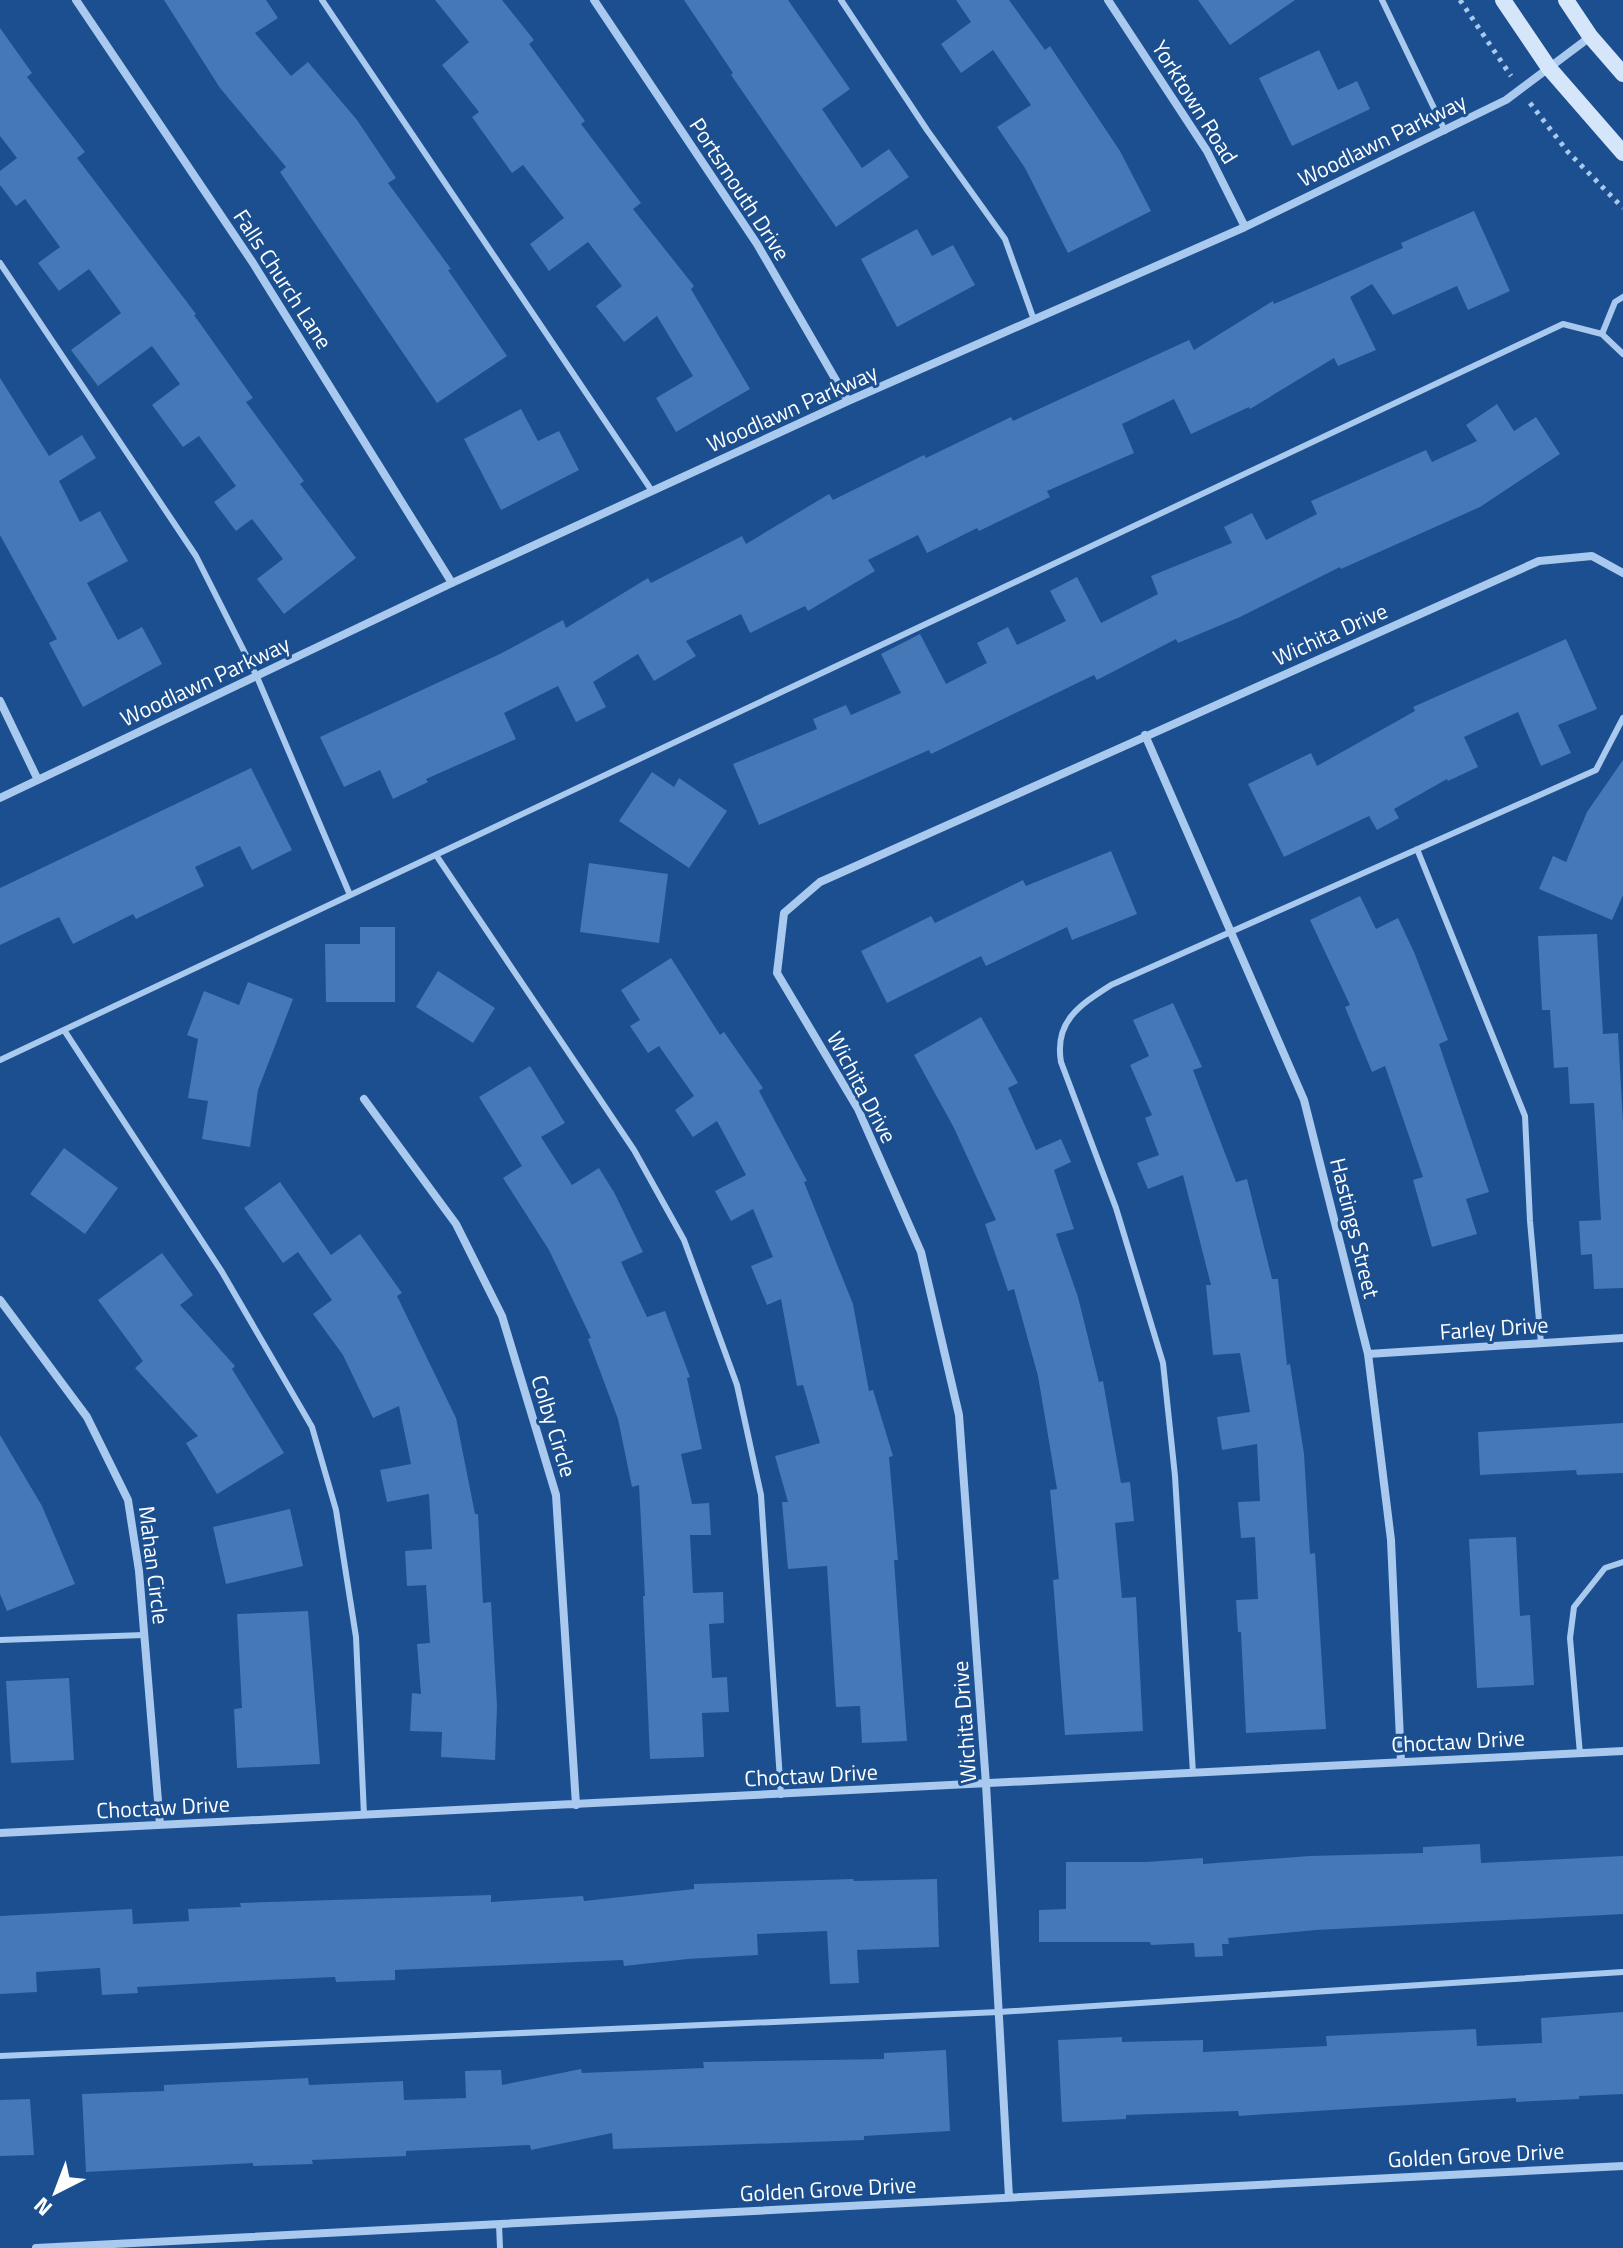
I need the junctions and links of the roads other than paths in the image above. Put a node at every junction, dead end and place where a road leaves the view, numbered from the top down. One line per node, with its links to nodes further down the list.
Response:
1 (76, 0): 23 (street, Falls Church Lane)
2 (322, 0): 21 (lane)
3 (594, 0): 20 (street, Portsmouth Drive)
4 (841, 0): 17 (lane)
5 (1108, 0): 14 (street, Yorktown Road)
6 (1382, 0): 12 (lane)
7 (1503, 0): 10 (main road)
8 (1566, 0): 9 (main road)
9 (1590, 36): 10 (street, Woodlawn Parkway); 11 (main road)
10 (1549, 68): 12 (street, Woodlawn Parkway); 13 (main road)
11 (1623, 74)
12 (1445, 131): 14 (street, Woodlawn Parkway)
13 (1623, 153)
14 (1245, 227): 17 (street, Woodlawn Parkway)
15 (0, 263): 24 (lane)
16 (1623, 297): 18 (lane)
17 (1034, 320): 20 (street, Woodlawn Parkway)
18 (1602, 334): 19 (lane); 31 (lane)
19 (1623, 354)
20 (848, 401): 21 (street, Woodlawn Parkway)
21 (652, 491): 23 (street, Woodlawn Parkway)
22 (1623, 573): 27 (street, Wichita Drive)
23 (452, 583): 24 (street, Woodlawn Parkway)
24 (257, 677): 28 (street, Woodlawn Parkway); 32 (lane)
25 (0, 701): 28 (street)
26 (1623, 718): 30 (lane)
27 (1145, 735): 33 (street, Hastings Street); 48 (street, Wichita Drive)
28 (38, 780): 29 (street, Woodlawn Parkway)
29 (0, 798)
30 (1417, 849): 33 (lane); 39 (lane)
31 (436, 855): 32 (lane); 49 (lane)
32 (350, 895): 34 (lane)
33 (1231, 933): 40 (street, Hastings Street); 47 (lane)
34 (64, 1030): 35 (lane); 51 (lane)
35 (0, 1060)
36 (364, 1099): 50 (street, Colby Circle)
37 (0, 1300): 42 (street, Mahan Circle)
38 (1623, 1338): 39 (street, Farley Drive)
39 (1541, 1343): 40 (street, Farley Drive)
40 (1368, 1354): 46 (street, Hastings Street)
41 (1623, 1562): 45 (lane)
42 (144, 1635): 43 (lane); 52 (street, Mahan Circle)
43 (0, 1640)
44 (1623, 1751): 45 (street, Choctaw Drive)
45 (1580, 1754): 46 (street, Choctaw Drive)
46 (1401, 1762): 47 (street, Choctaw Drive)
47 (1193, 1773): 48 (street, Choctaw Drive)
48 (986, 1784): 49 (street, Choctaw Drive); 55 (street, Wichita Drive)
49 (781, 1795): 50 (street, Choctaw Drive)
50 (576, 1805): 51 (street, Choctaw Drive)
51 (364, 1815): 52 (street, Choctaw Drive)
52 (160, 1825): 53 (street, Choctaw Drive)
53 (0, 1833)
54 (1623, 1972): 55 (lane)
55 (999, 2012): 56 (lane); 58 (street, Wichita Drive)
56 (0, 2056)
57 (1623, 2166): 58 (street, Golden Grove Drive)
58 (1009, 2197): 59 (street, Golden Grove Drive)
59 (499, 2224): 60 (street, Golden Grove Drive); 61 (lane)
60 (36, 2248)
61 (500, 2248)

